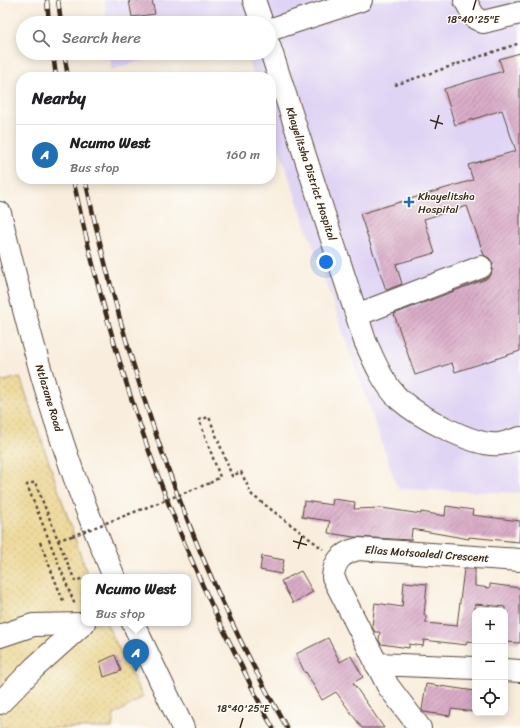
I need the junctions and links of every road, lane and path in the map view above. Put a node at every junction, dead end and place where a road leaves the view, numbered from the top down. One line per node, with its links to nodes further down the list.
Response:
1 (254, 0): 6 (street)
2 (361, 0): 4 (street)
3 (465, 0): 5 (street)
4 (325, 6): 7 (street)
5 (520, 13)
6 (260, 16)
7 (276, 27)
8 (520, 43): 10 (path)
9 (274, 60): 13 (street, Khayelitsha District Hospital)
10 (394, 85)
11 (0, 213): 19 (street, Ntlazane Road)
12 (481, 267): 13 (street)
13 (357, 315): 14 (street, Khayelitsha District Hospital)
14 (520, 438)
15 (58, 540): 17 (path, bridge); 20 (path); 22 (path)
16 (40, 542): 21 (path)
17 (338, 560): 18 (street, Elias Motsoaledi Crescent); 25 (street)
18 (520, 560)
19 (113, 574)
20 (81, 579)
21 (67, 609)
22 (79, 618): 24 (street); 29 (street)
23 (134, 626): 30 (street)
24 (0, 636)
25 (376, 664): 26 (street); 31 (street)
26 (472, 668)
27 (508, 670): 28 (street)
28 (520, 671)
29 (0, 703)
30 (183, 728)
31 (420, 728)

